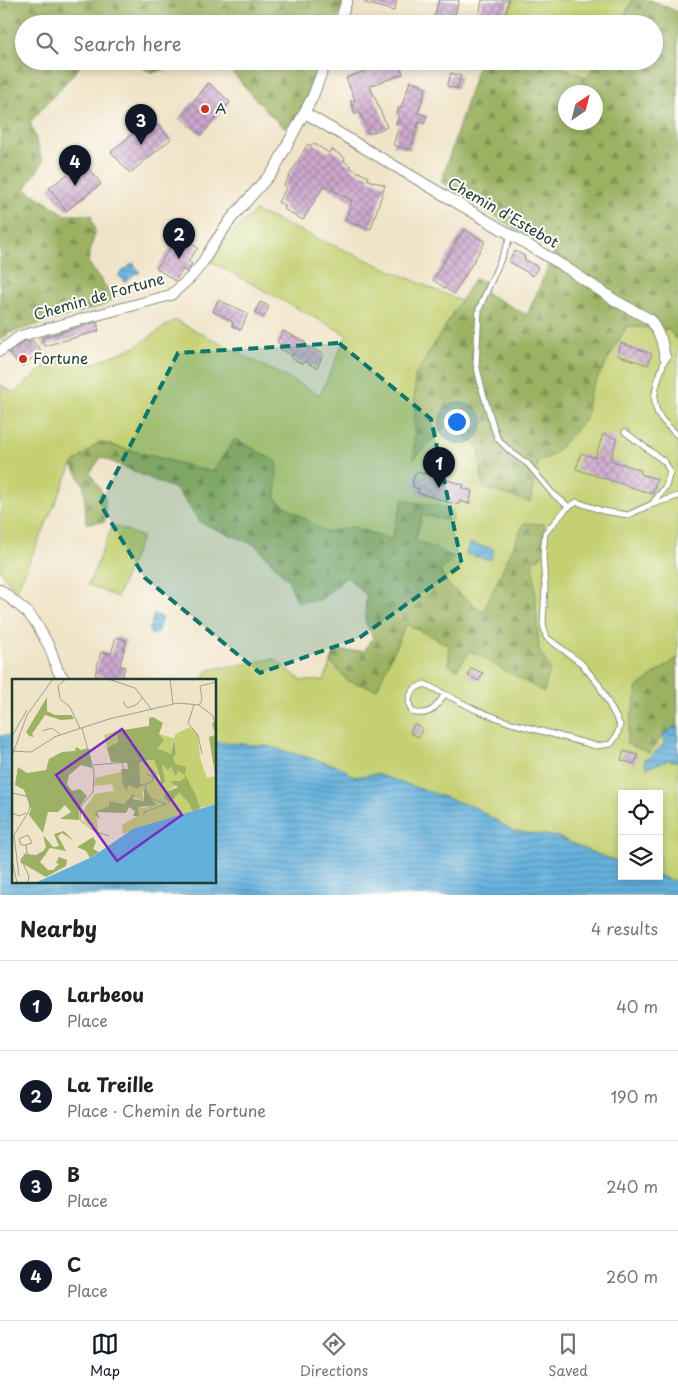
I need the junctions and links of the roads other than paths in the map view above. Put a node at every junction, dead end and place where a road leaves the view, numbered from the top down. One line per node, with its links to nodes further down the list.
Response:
1 (347, 0): 2 (street)
2 (342, 15)
3 (323, 70): 4 (street, Chemin de Fortune)
4 (305, 113): 5 (street, Chemin d'Estebot); 6 (street, Chemin de Fortune)
5 (511, 236): 7 (street, Chemin d'Estebot); 12 (lane)
6 (0, 351)
7 (665, 357): 9 (lane)
8 (625, 432): 11 (lane)
9 (678, 436)
10 (678, 496): 11 (lane)
11 (652, 504): 12 (lane)
12 (569, 507): 15 (lane)
13 (0, 590): 14 (street)
14 (64, 679)
15 (444, 695): 15 (lane)

